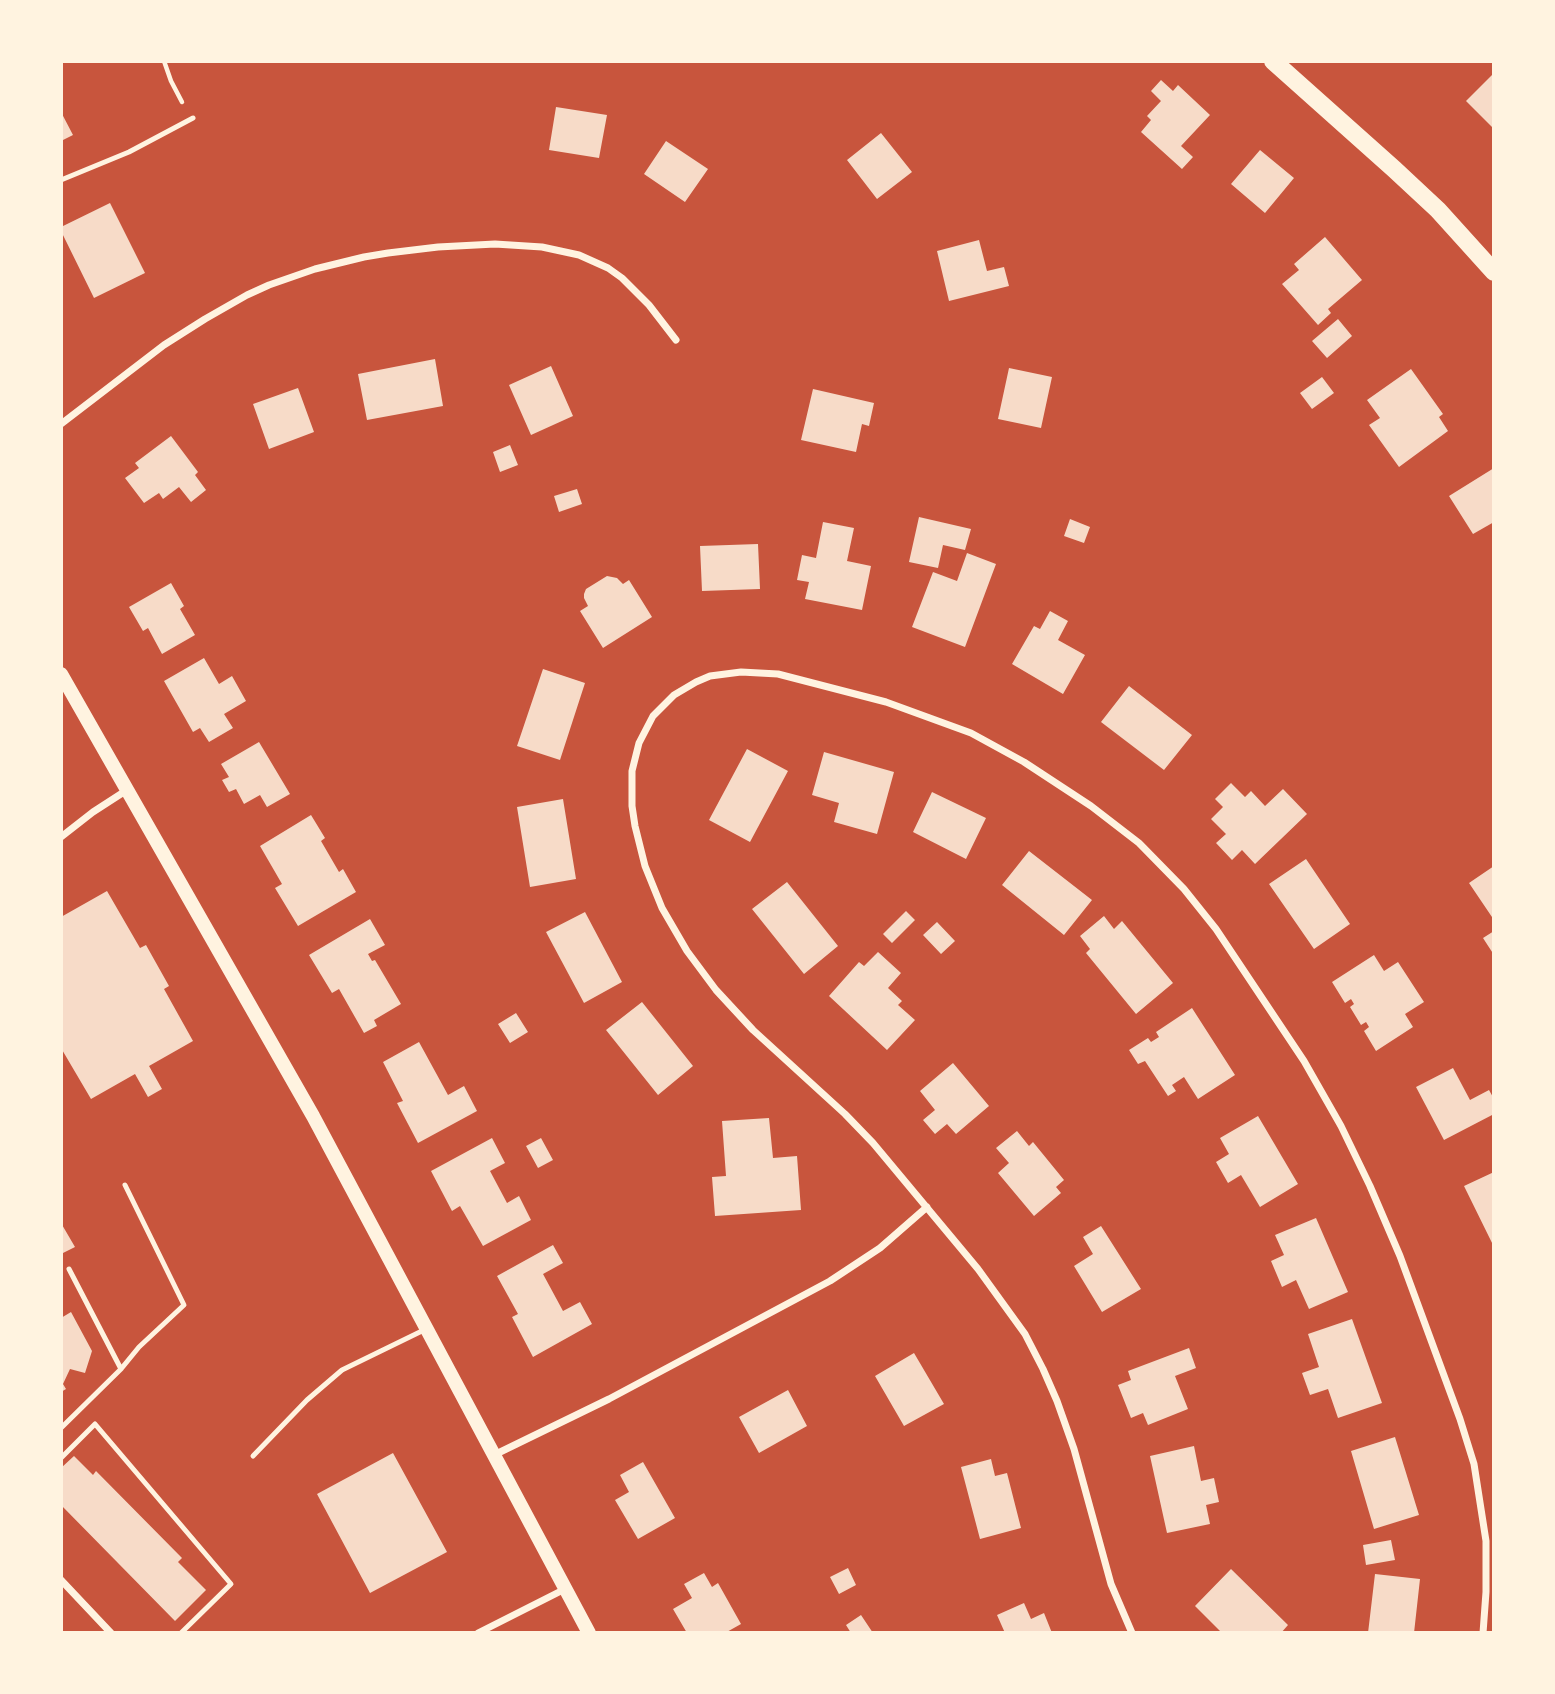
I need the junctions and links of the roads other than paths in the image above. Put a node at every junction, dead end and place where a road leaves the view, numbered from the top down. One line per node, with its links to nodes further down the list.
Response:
1 (1273, 61): 4 (main road)
2 (192, 118): 3 (lane)
3 (61, 180)
4 (1494, 272)
5 (676, 340): 6 (street)
6 (61, 425)
7 (61, 674): 8 (main road)
8 (127, 790): 9 (street); 13 (main road)
9 (61, 836)
10 (125, 1185): 14 (lane)
11 (927, 1207): 16 (street); 25 (street); 26 (street)
12 (69, 1269): 14 (lane)
13 (427, 1329): 16 (main road); 17 (lane)
14 (121, 1369): 15 (lane)
15 (61, 1429)
16 (494, 1455): 20 (main road)
17 (253, 1456)
18 (61, 1458): 22 (lane)
19 (61, 1580): 21 (street)
20 (565, 1588): 23 (street); 24 (main road)
21 (111, 1633)
22 (181, 1633)
23 (478, 1633)
24 (589, 1633)
25 (1132, 1633)
26 (1483, 1633)

